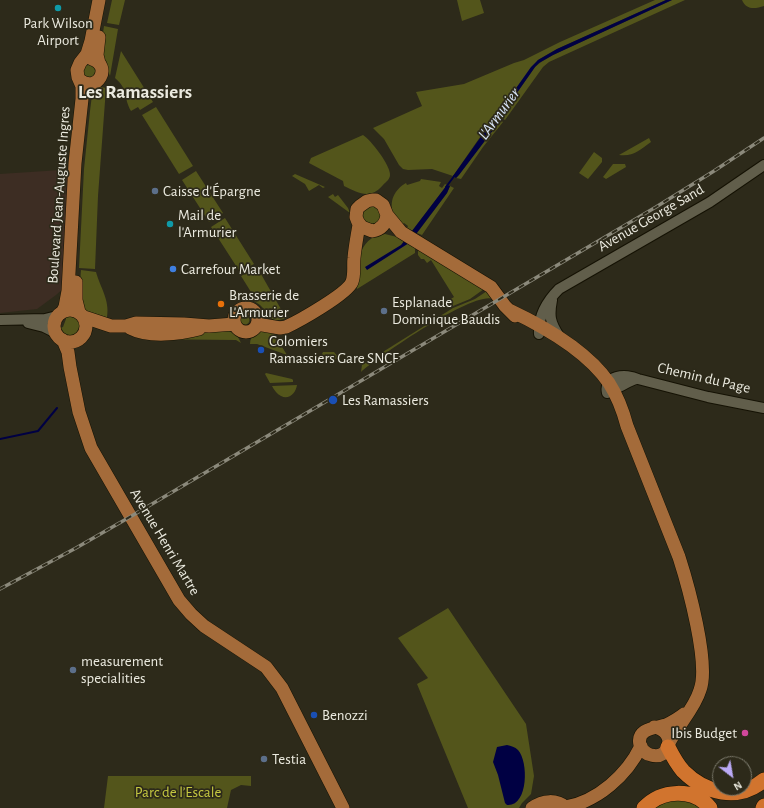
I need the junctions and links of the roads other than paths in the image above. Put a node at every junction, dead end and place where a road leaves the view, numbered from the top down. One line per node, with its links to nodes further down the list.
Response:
1 (99, 0): 3 (main road)
2 (106, 0): 4 (main road)
3 (82, 61): 4 (main road); 5 (main road)
4 (99, 63): 5 (main road)
5 (86, 82): 14 (main road, Boulevard Jean-Auguste Ingres); 15 (main road, Boulevard Jean-Auguste Ingres)
6 (764, 165): 12 (street, Avenue George Sand)
7 (387, 215): 8 (main road); 9 (main road); 10 (main road)
8 (359, 225): 9 (main road); 11 (main road)
9 (375, 230): 10 (main road); 11 (main road)
10 (407, 235): 13 (main road)
11 (355, 250): 20 (main road)
12 (553, 296): 16 (street); 22 (street, Avenue George Sand); 25 (street)
13 (504, 304): 16 (main road); 22 (main road)
14 (60, 314): 15 (main road); 18 (street); 23 (main road)
15 (81, 314): 21 (main road); 24 (main road)
16 (521, 315): 22 (main road)
17 (0, 320): 18 (street)
18 (16, 320): 23 (street)
19 (234, 324): 20 (main road); 20 (main road); 21 (main road)
20 (257, 324)
21 (111, 326): 24 (main road)
22 (541, 329): 25 (main road); 27 (main road)
23 (60, 336): 24 (main road); 26 (main road, Avenue Henri Martre)
24 (82, 337): 26 (main road, Avenue Henri Martre)
25 (561, 338): 27 (main road)
26 (74, 384): 36 (main road, Avenue Henri Martre)
27 (608, 388): 28 (street, Chemin du Page); 29 (main road)
28 (764, 408)
29 (690, 710): 30 (main road); 31 (main road)
30 (654, 727): 31 (main road); 32 (main road)
31 (669, 745): 33 (main road); 34 (highway)
32 (641, 746): 33 (main road); 35 (main road)
33 (654, 756): 38 (main road)
34 (764, 780)
35 (566, 807): 37 (main road)
36 (343, 808)
37 (532, 808)
38 (591, 808)
39 (644, 808): 40 (highway)
40 (710, 808)

